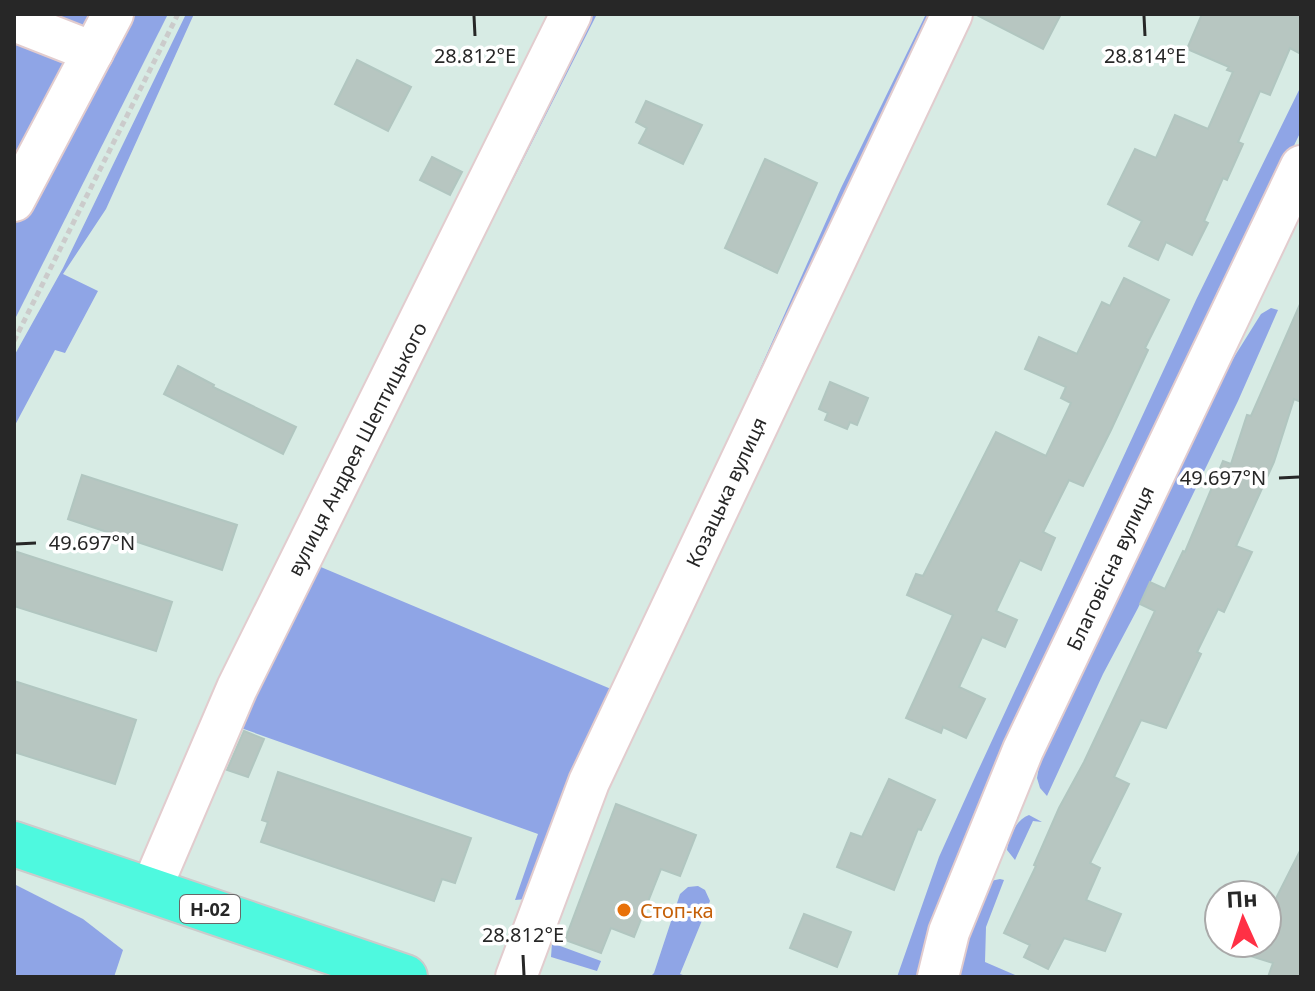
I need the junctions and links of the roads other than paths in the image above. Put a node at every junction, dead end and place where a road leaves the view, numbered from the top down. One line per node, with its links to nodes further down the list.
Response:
1 (113, 14): 5 (street)
2 (571, 14): 9 (street, вулиця Андрея Шептицького)
3 (952, 14): 11 (street, Козацька вулиця)
4 (14, 21): 5 (street)
5 (93, 52): 7 (street)
6 (1301, 166): 12 (street, Благовісна вулиця)
7 (14, 201)
8 (14, 844): 9 (main road, Н-02)
9 (151, 889): 10 (main road, Н-02)
10 (405, 977)
11 (516, 977)
12 (938, 977)

